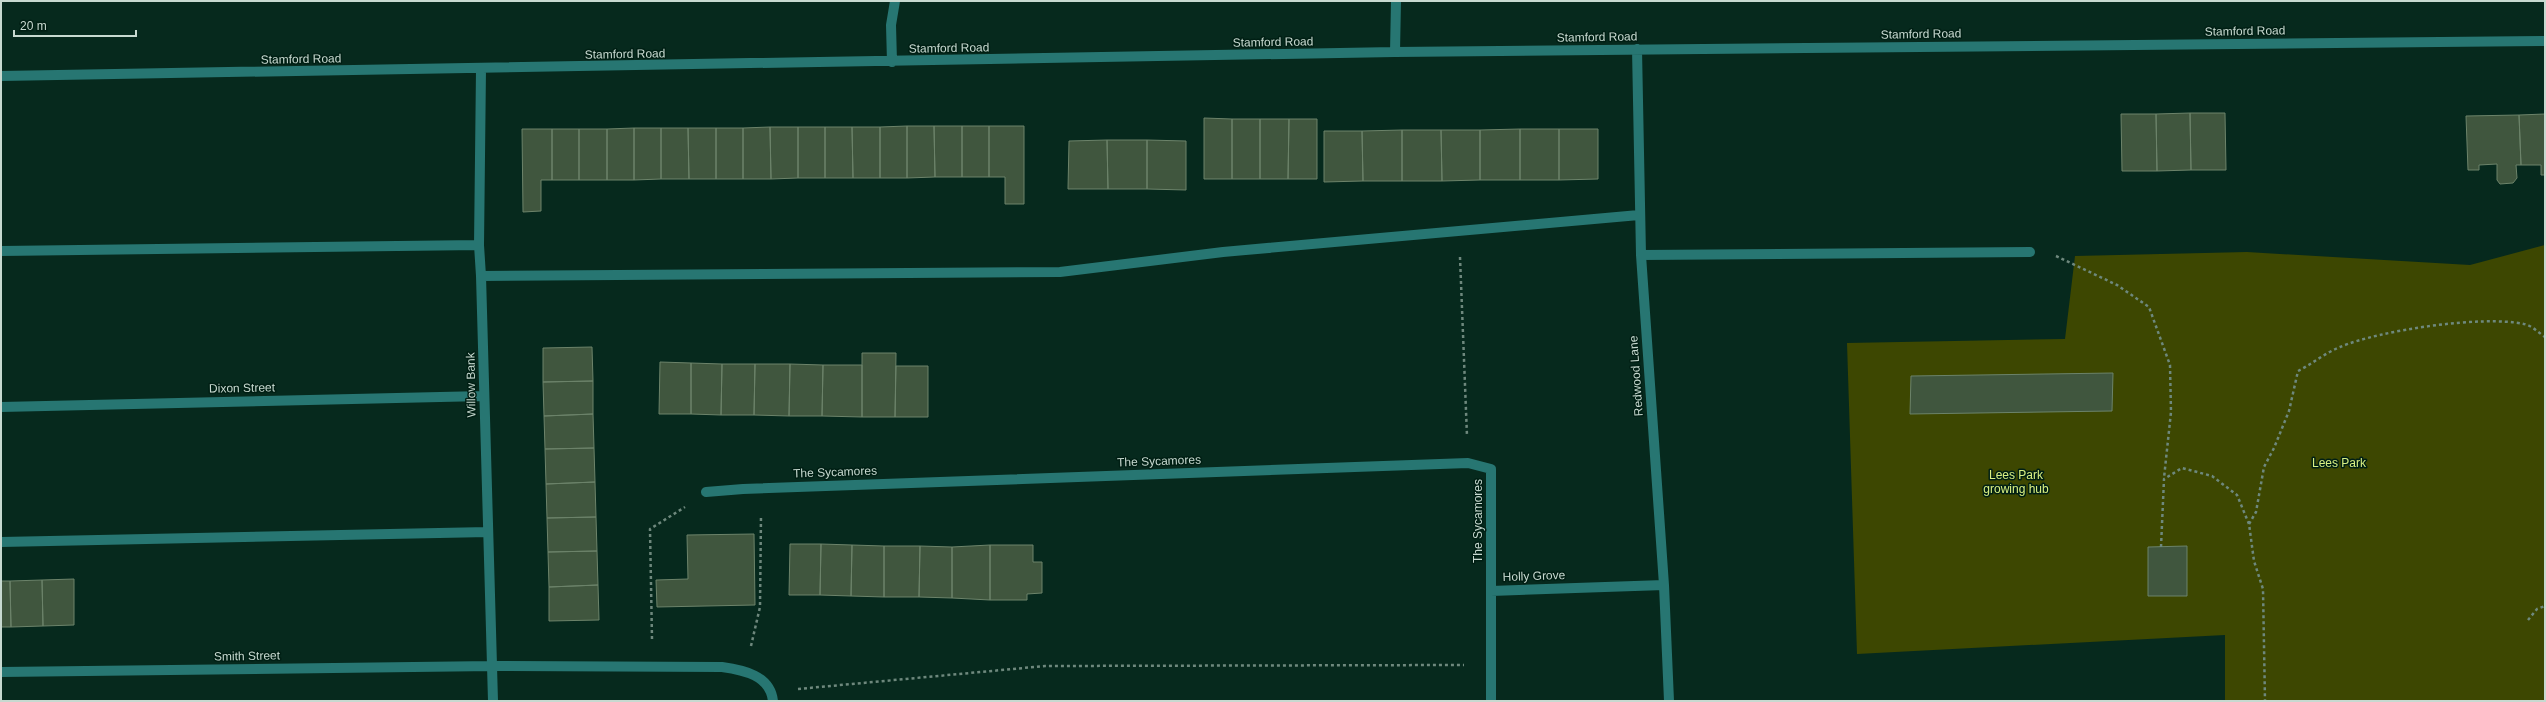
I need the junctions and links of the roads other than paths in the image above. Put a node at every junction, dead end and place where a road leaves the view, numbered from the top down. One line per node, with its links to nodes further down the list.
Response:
1 (895, 1): 6 (street)
2 (1396, 1): 5 (street)
3 (2545, 41): 4 (street, Stamford Road)
4 (1637, 49): 5 (street, Stamford Road); 9 (street, Redwood Lane)
5 (1395, 52): 6 (street, Stamford Road)
6 (892, 62): 7 (street, Stamford Road)
7 (481, 69): 8 (street, Stamford Road); 10 (street, Willow Bank)
8 (1, 76)
9 (1639, 215): 13 (street, Redwood Lane); 14 (street)
10 (479, 245): 11 (street); 14 (street, Willow Bank)
11 (1, 251)
12 (2030, 252): 13 (street)
13 (1640, 255): 20 (street, Redwood Lane)
14 (482, 276): 15 (street, Willow Bank)
15 (484, 396): 16 (street, Dixon Street); 18 (street, Willow Bank)
16 (1, 407)
17 (706, 492): 21 (street, The Sycamores)
18 (488, 532): 19 (street); 22 (street, Willow Bank)
19 (1, 542)
20 (1664, 585): 21 (street, Holly Grove); 27 (street, Redwood Lane)
21 (1491, 591): 26 (street, Holly Grove)
22 (493, 666): 23 (street, Smith Street); 24 (street, Smith Street); 25 (street, Willow Bank)
23 (1, 672)
24 (772, 698)
25 (493, 701)
26 (1491, 701)
27 (1669, 701)

